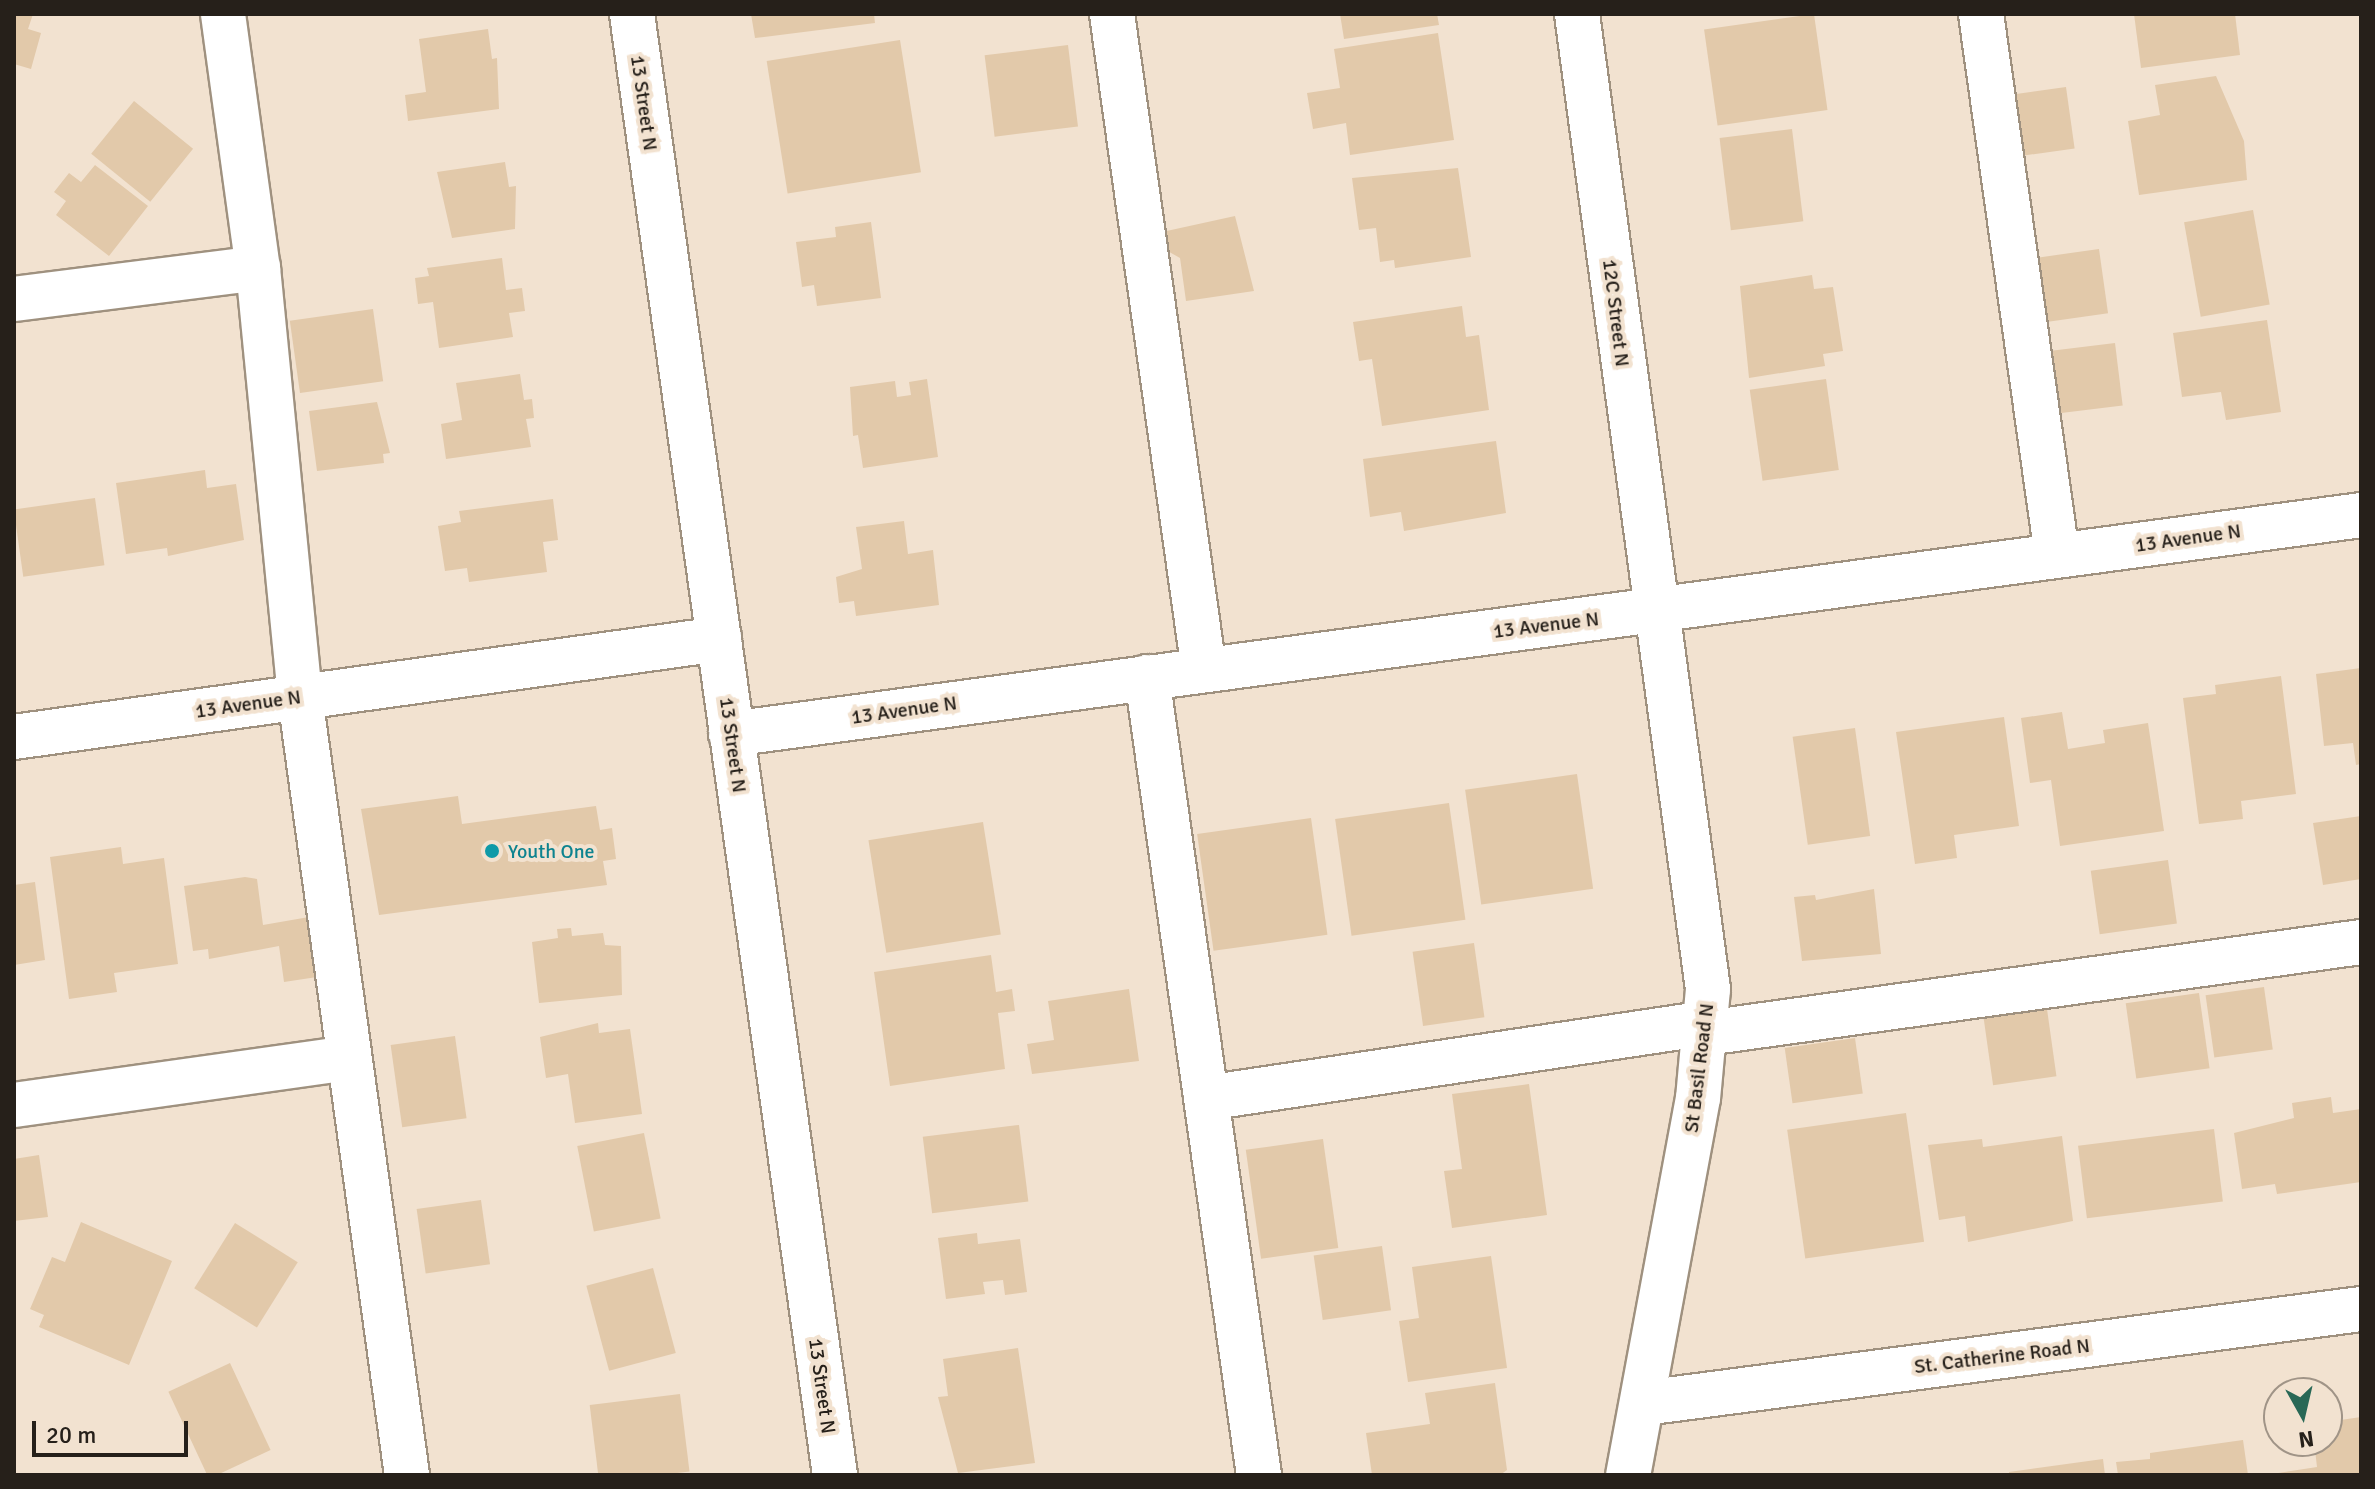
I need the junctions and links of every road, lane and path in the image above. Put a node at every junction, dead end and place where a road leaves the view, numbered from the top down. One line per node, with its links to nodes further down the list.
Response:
1 (223, 14): 6 (street)
2 (632, 14): 11 (street, 13 Street N)
3 (1112, 14): 12 (street)
4 (1577, 14): 10 (street, 12C Street N)
5 (1981, 14): 9 (street)
6 (258, 268): 7 (street); 14 (street)
7 (14, 299)
8 (2361, 515): 9 (street, 13 Avenue N)
9 (2057, 555): 10 (street, 13 Avenue N)
10 (1655, 611): 12 (street, 13 Avenue N); 18 (street, St Basil Road N)
11 (719, 639): 14 (street, 13 Avenue N); 15 (street, 13 Street N)
12 (1204, 670): 13 (street, 13 Avenue N)
13 (1147, 677): 15 (street, 13 Avenue N); 20 (street)
14 (300, 697): 16 (street, 13 Avenue N); 19 (street)
15 (731, 734): 25 (street, 13 Street N)
16 (14, 737)
17 (2361, 942): 18 (street)
18 (1707, 1028): 20 (street); 23 (street, St Basil Road N)
19 (347, 1058): 21 (street); 24 (street)
20 (1206, 1098): 26 (street)
21 (14, 1105)
22 (2361, 1309): 23 (street, St. Catherine Road N)
23 (1644, 1403): 27 (street, St Basil Road N)
24 (407, 1475)
25 (835, 1475)
26 (1259, 1475)
27 (1628, 1475)

